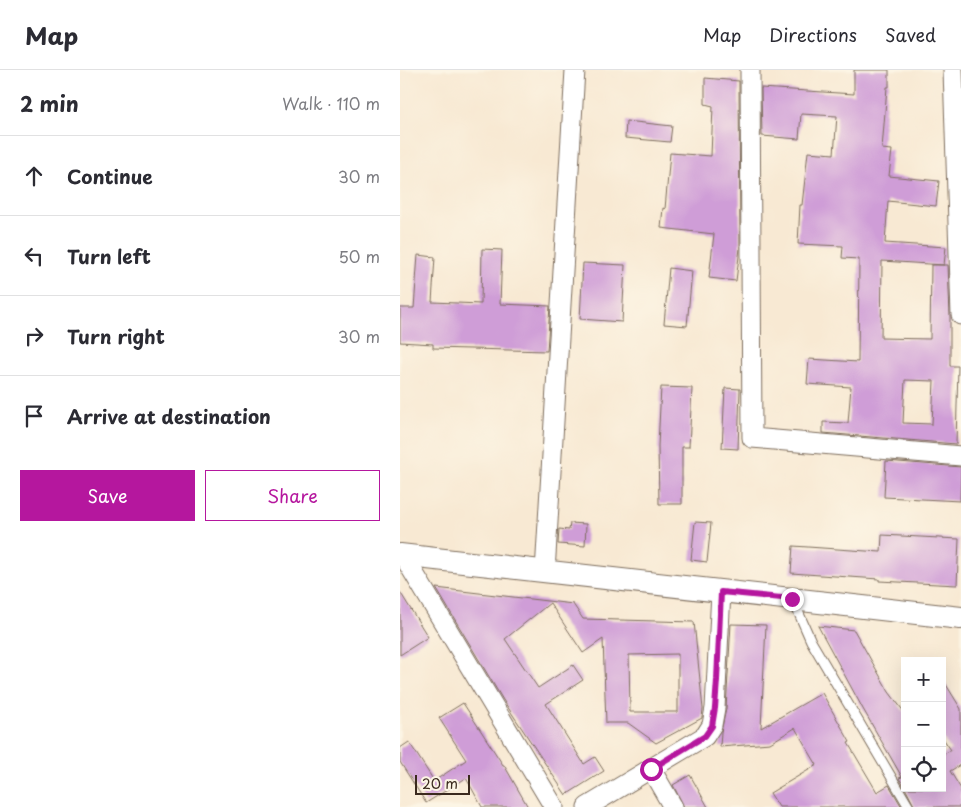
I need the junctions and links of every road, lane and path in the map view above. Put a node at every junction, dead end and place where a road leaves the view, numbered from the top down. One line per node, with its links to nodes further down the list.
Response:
1 (575, 70): 9 (street)
2 (750, 70): 7 (street)
3 (953, 70): 4 (street)
4 (958, 113): 5 (street)
5 (961, 311): 6 (street)
6 (961, 315)
7 (961, 456)
8 (401, 555): 9 (street); 14 (street)
9 (545, 572): 10 (street)
10 (721, 592): 11 (street); 13 (street)
11 (792, 599): 12 (street); 17 (lane)
12 (961, 618)
13 (651, 769): 15 (street); 16 (street)
14 (554, 807)
15 (587, 807)
16 (673, 807)
17 (909, 807)

